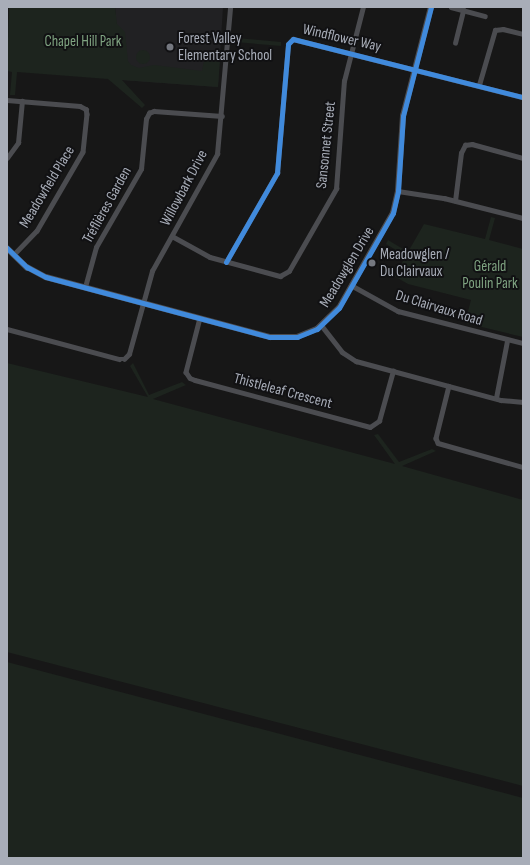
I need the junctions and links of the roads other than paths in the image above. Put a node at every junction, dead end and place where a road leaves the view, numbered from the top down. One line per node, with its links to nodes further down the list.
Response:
1 (230, 7): 15 (street, Willowbark Drive)
2 (363, 7): 9 (street, Sansonnet Street)
3 (431, 7): 10 (street, Meadowglen Drive)
4 (450, 7): 5 (street)
5 (463, 10): 6 (street); 8 (street)
6 (485, 16)
7 (523, 34): 11 (street)
8 (455, 43)
9 (352, 52): 10 (street, Windflower Way); 24 (street, Sansonnet Street); 24 (street, Windflower Way)
10 (415, 69): 11 (street, Windflower Way); 18 (street, Meadowglen Drive)
11 (479, 85): 12 (street, Windflower Way)
12 (523, 97)
13 (7, 100): 14 (street, Meadowfield Place)
14 (22, 101): 16 (street); 23 (street, Meadowfield Place)
15 (222, 116): 21 (street, Willowbark Drive); 26 (street, Tréflières Garden)
16 (7, 158)
17 (523, 158): 19 (street)
18 (398, 191): 19 (street); 25 (street, Meadowglen Drive)
19 (455, 201): 20 (street)
20 (523, 218)
21 (172, 236): 24 (street, Sansonnet Street); 27 (street, Willowbark Drive)
22 (7, 248): 23 (street, Meadowglen Drive)
23 (14, 255): 26 (street, Meadowglen Drive)
24 (226, 262)
25 (351, 285): 29 (street, Meadowglen Drive); 31 (street, Du Clairvaux Road)
26 (85, 287): 27 (street, Meadowglen Drive)
27 (143, 303): 28 (street, Meadowglen Drive); 30 (street, Willowbark Drive)
28 (200, 318): 29 (street, Meadowglen Drive); 33 (street, Thistleleaf Crescent)
29 (322, 326): 33 (street)
30 (7, 330)
31 (507, 340): 32 (street, Du Clairvaux Road); 35 (street)
32 (523, 343)
33 (392, 371): 34 (street)
34 (450, 386): 35 (street); 37 (street)
35 (496, 398): 36 (street)
36 (523, 402)
37 (523, 467)

